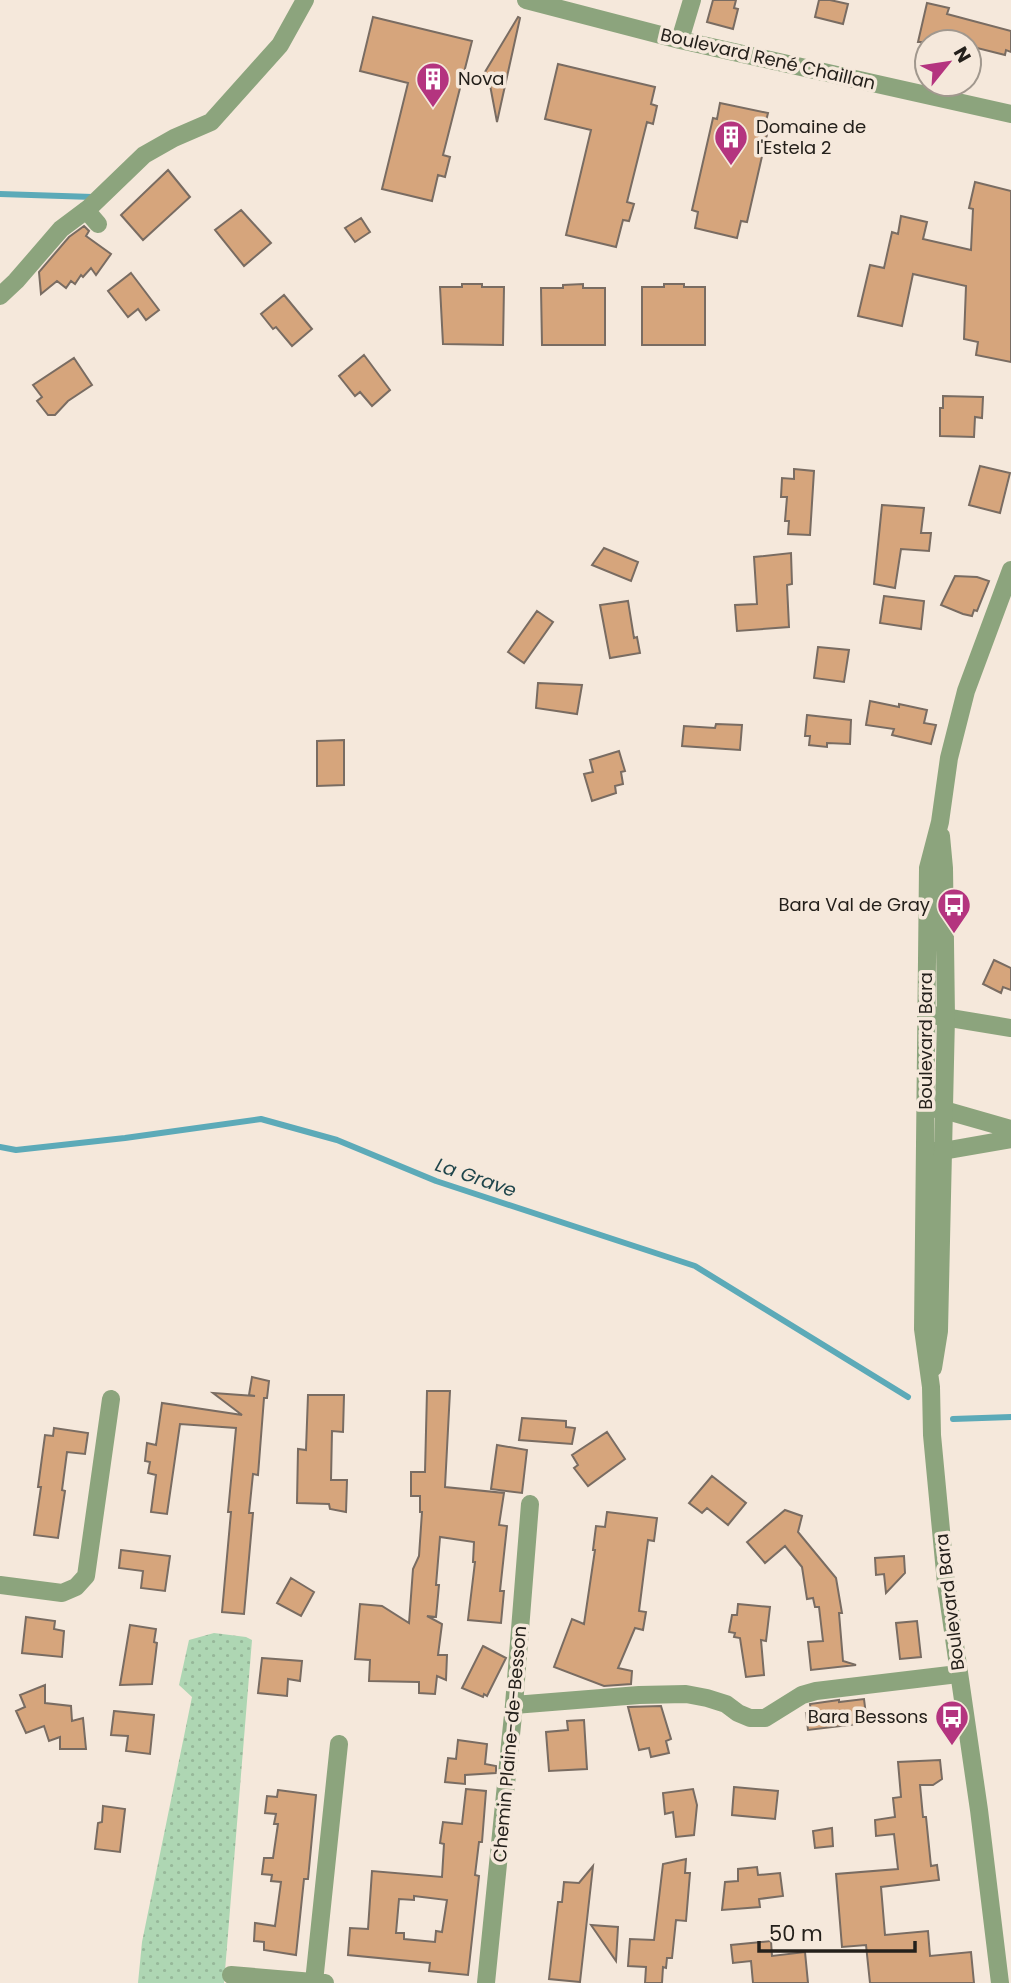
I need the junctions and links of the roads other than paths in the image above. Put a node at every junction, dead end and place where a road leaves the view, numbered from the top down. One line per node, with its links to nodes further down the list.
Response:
1 (305, 0): 6 (street)
2 (526, 0): 4 (street, Boulevard René Chaillan)
3 (692, 0): 4 (street)
4 (680, 40): 5 (street, Boulevard René Chaillan)
5 (1011, 114)
6 (0, 296)
7 (1011, 570): 8 (street, Boulevard Bara)
8 (940, 822): 9 (street, Boulevard Bara); 10 (street, Boulevard Bara)
9 (926, 1014): 10 (street); 12 (street, Boulevard Bara)
10 (946, 1017): 11 (street); 13 (street, Boulevard Bara)
11 (1011, 1028)
12 (925, 1107): 13 (street); 16 (street, Boulevard Bara)
13 (944, 1110): 14 (street); 17 (street, Boulevard Bara)
14 (1011, 1129)
15 (1011, 1139): 17 (street)
16 (925, 1151): 17 (street); 18 (street, Boulevard Bara)
17 (943, 1151): 18 (street, Boulevard Bara)
18 (931, 1387): 22 (street, Boulevard Bara)
19 (111, 1399): 21 (street)
20 (530, 1504): 23 (street, Chemin Plaine-de-Besson)
21 (0, 1585)
22 (958, 1674): 23 (street); 28 (street, Boulevard Bara)
23 (514, 1704): 27 (street, Chemin Plaine-de-Besson)
24 (339, 1745): 26 (street)
25 (231, 1975): 26 (street)
26 (319, 1982)
27 (486, 1983)
28 (1000, 1983)

